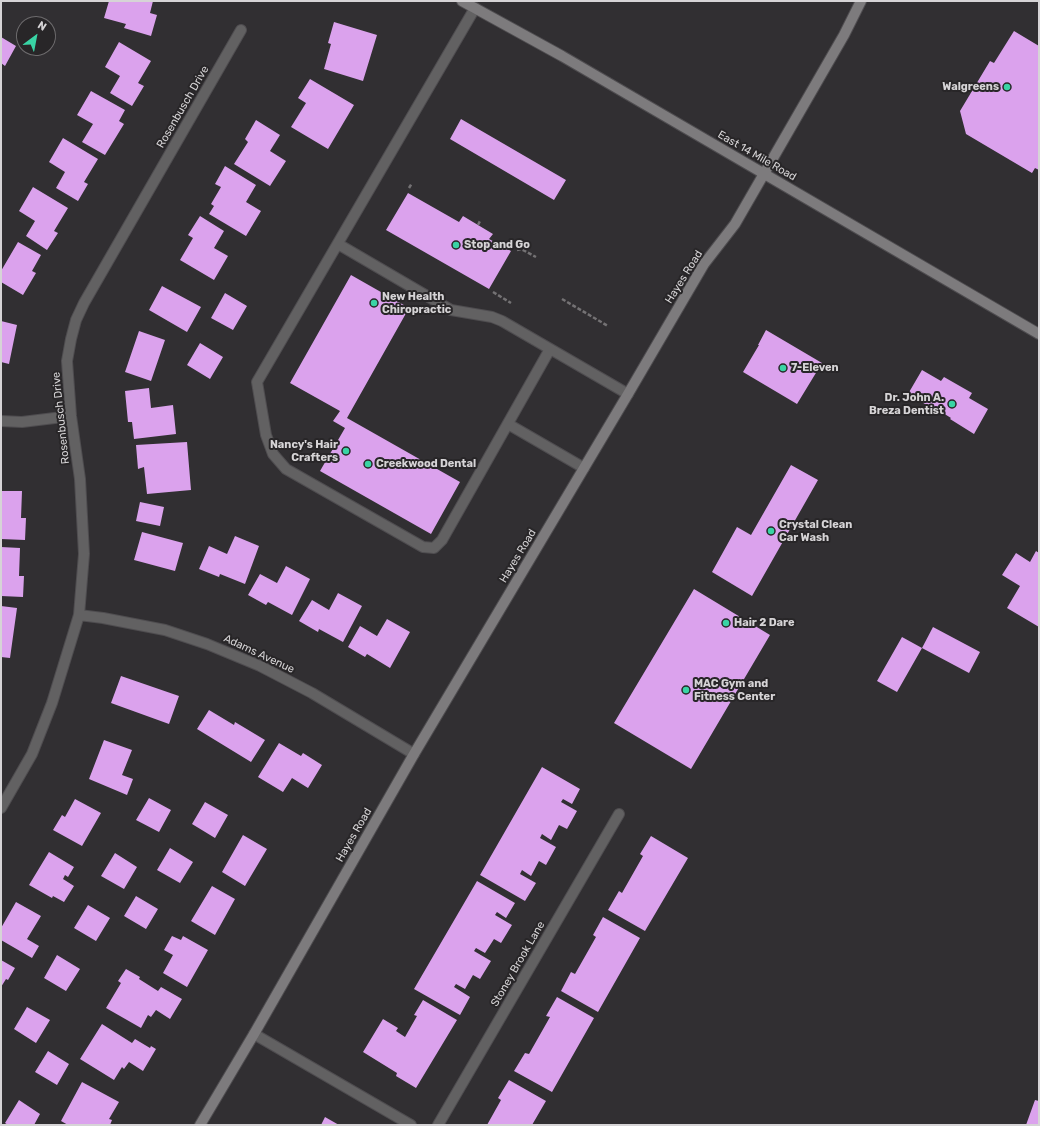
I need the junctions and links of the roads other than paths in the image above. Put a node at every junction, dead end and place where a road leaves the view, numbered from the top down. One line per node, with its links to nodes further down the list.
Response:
1 (462, 1): 3 (street, East 14 Mile Road)
2 (861, 1): 5 (street, Hayes Road)
3 (475, 8): 5 (street, East 14 Mile Road); 6 (street)
4 (241, 30): 10 (street, Rosenbusch Drive)
5 (763, 174): 7 (street, East 14 Mile Road); 9 (street, Hayes Road)
6 (338, 244): 8 (street); 12 (street)
7 (1039, 334)
8 (550, 349): 9 (street); 12 (street)
9 (628, 394): 13 (street, Hayes Road)
10 (71, 416): 11 (street); 14 (street, Rosenbusch Drive)
11 (1, 421)
12 (508, 424): 13 (street)
13 (584, 468): 15 (street, Hayes Road)
14 (79, 615): 15 (street, Adams Avenue); 16 (street, Rosenbusch Drive)
15 (414, 754): 18 (street, Hayes Road)
16 (1, 808)
17 (618, 814): 21 (street, Stoney Brook Lane)
18 (254, 1034): 19 (street, Hayes Road); 20 (street)
19 (200, 1125)
20 (411, 1125)
21 (438, 1125)

